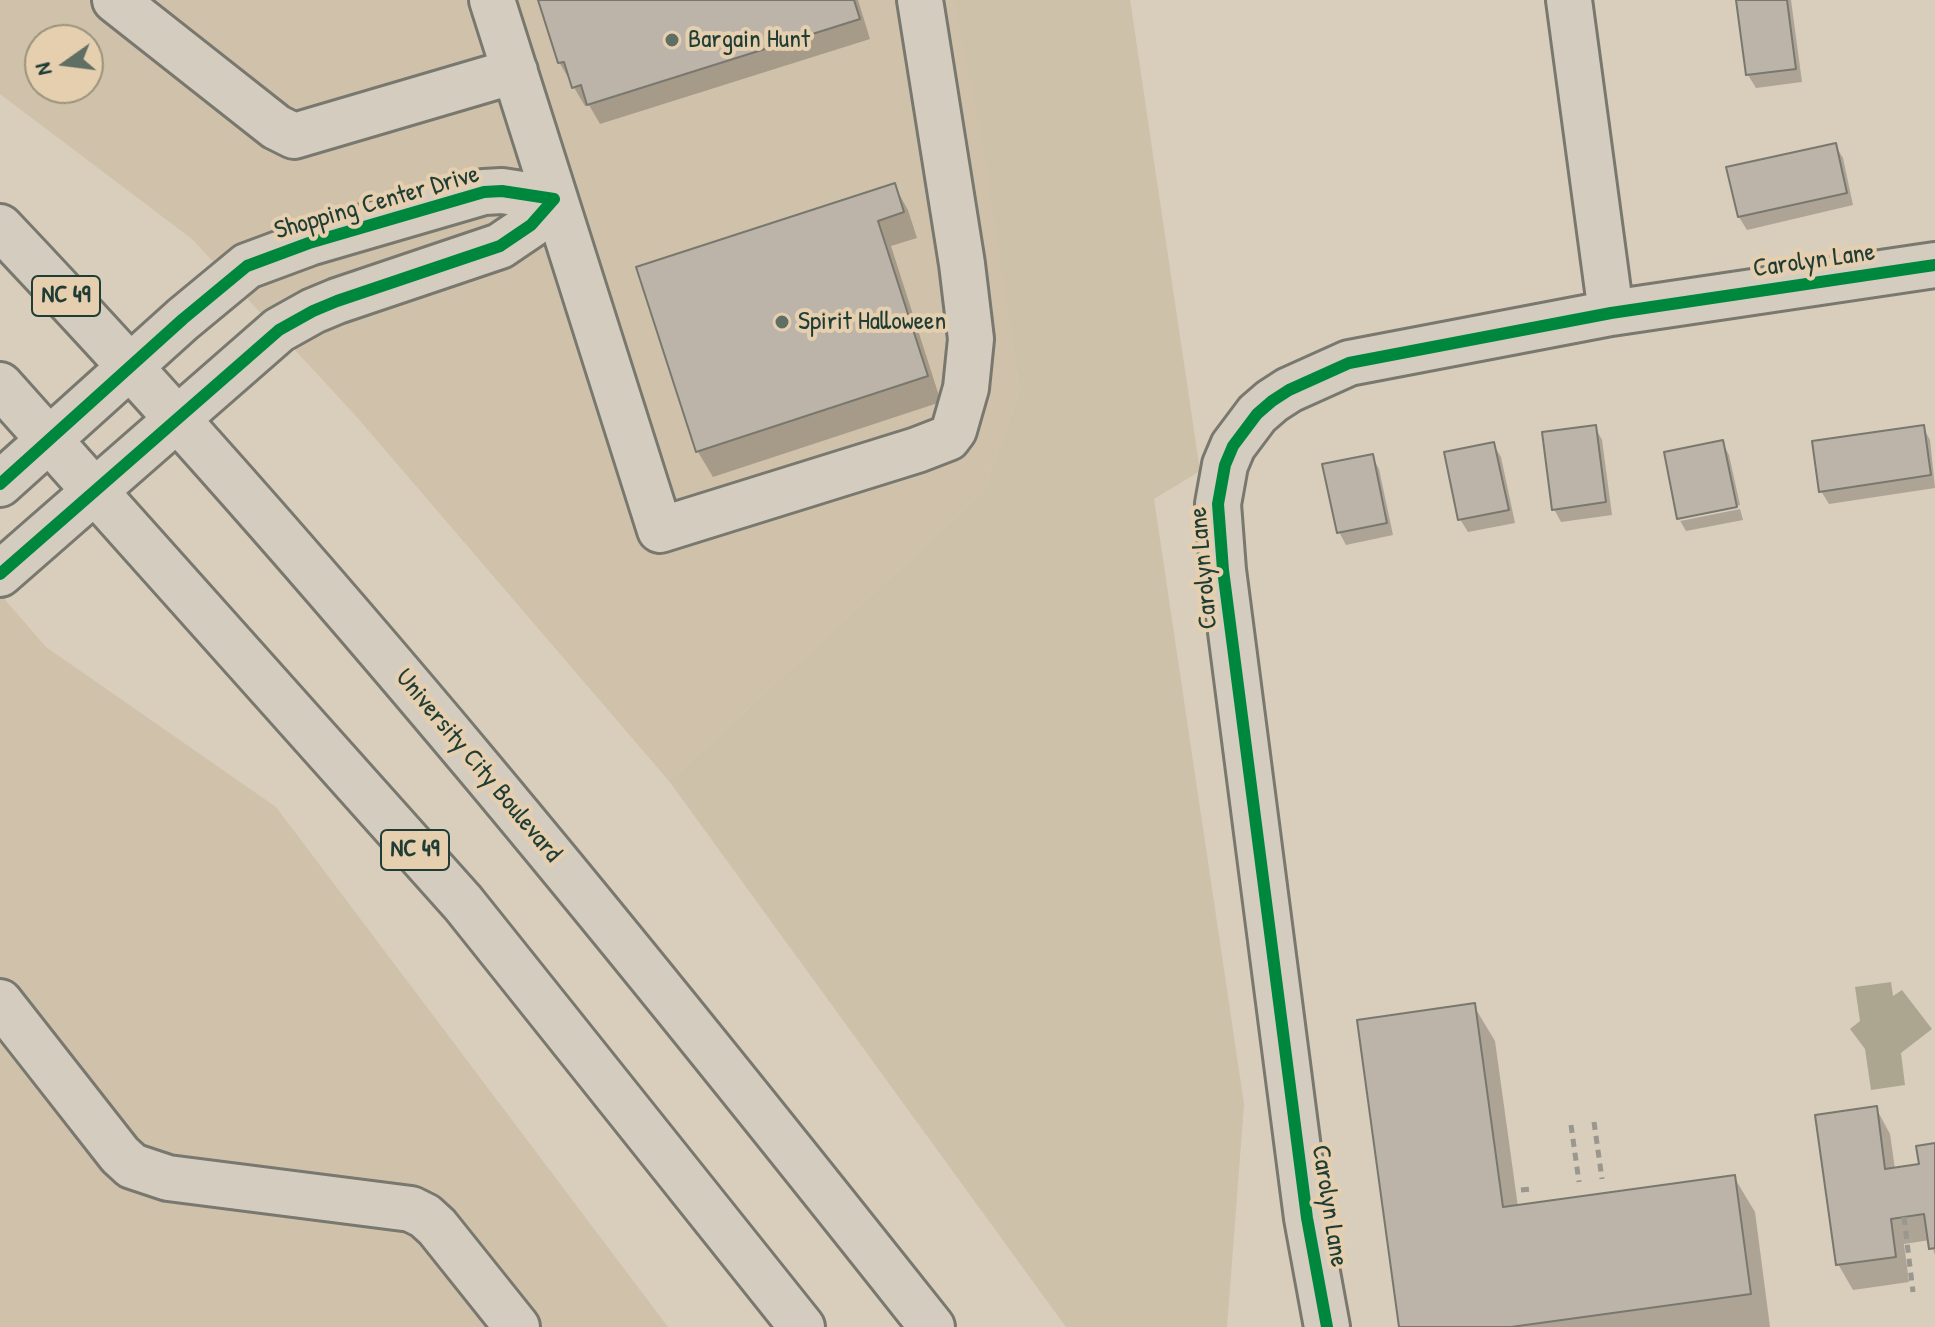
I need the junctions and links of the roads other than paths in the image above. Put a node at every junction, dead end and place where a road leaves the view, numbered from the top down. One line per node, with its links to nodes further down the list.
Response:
1 (115, 0): 5 (street)
2 (492, 0): 5 (street)
3 (920, 0): 6 (street)
4 (1569, 0): 9 (street)
5 (515, 71): 6 (street)
6 (554, 199): 10 (street, Shopping Center Drive); 12 (street)
7 (0, 227): 10 (street, University City Boulevard / NC 49)
8 (1935, 265): 9 (street, Carolyn Lane)
9 (1611, 313): 21 (street, Carolyn Lane)
10 (131, 366): 12 (street, University City Boulevard / NC 49); 13 (street, Shopping Center Drive)
11 (0, 385): 13 (street, NC 49)
12 (179, 418): 15 (street); 20 (street, University City Boulevard / NC 49)
13 (50, 440): 14 (street, Shopping Center Drive); 15 (street, NC 49)
14 (0, 484)
15 (95, 491): 16 (street); 19 (street, NC 49)
16 (0, 574)
17 (0, 1002): 18 (street)
18 (517, 1327)
19 (802, 1327)
20 (932, 1327)
21 (1327, 1327)

